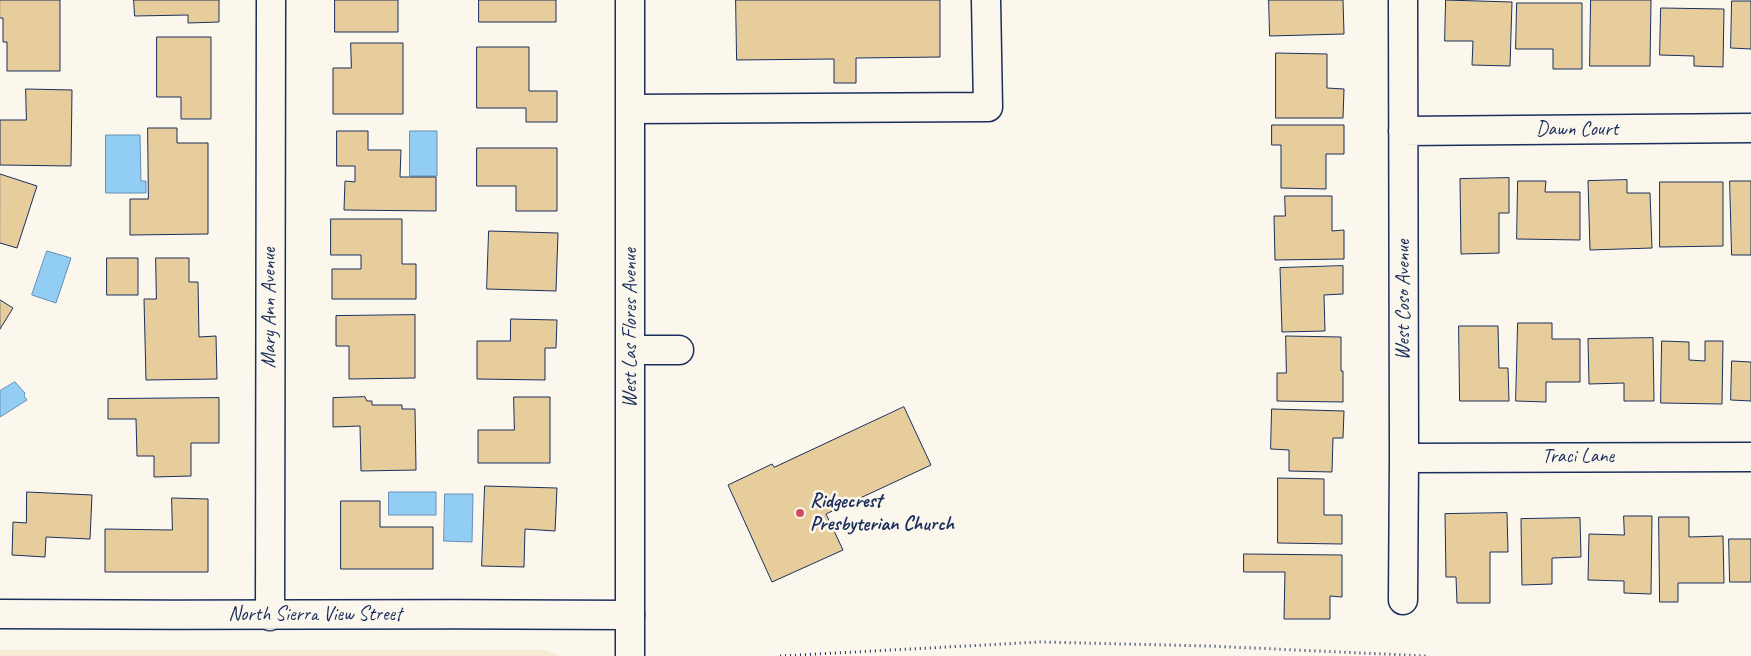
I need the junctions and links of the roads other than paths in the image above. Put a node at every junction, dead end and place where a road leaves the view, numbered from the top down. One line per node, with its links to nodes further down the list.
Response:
1 (271, 0): 15 (street, Mary Ann Avenue)
2 (630, 0): 5 (street, West Las Flores Avenue)
3 (986, 0): 5 (street)
4 (1403, 0): 7 (street, West Coso Avenue)
5 (631, 109): 8 (street, West Las Flores Avenue)
6 (1751, 128): 7 (street, Dawn Court)
7 (1403, 131): 11 (street, West Coso Avenue)
8 (631, 350): 9 (street); 14 (street, West Las Flores Avenue)
9 (678, 350)
10 (1751, 457): 11 (street, Traci Lane)
11 (1404, 458): 12 (street, West Coso Avenue)
12 (1403, 600)
13 (0, 614): 15 (street, North Sierra View Street)
14 (630, 615): 15 (street, North Sierra View Street); 16 (street, West Las Flores Avenue)
15 (270, 616)
16 (630, 656)

